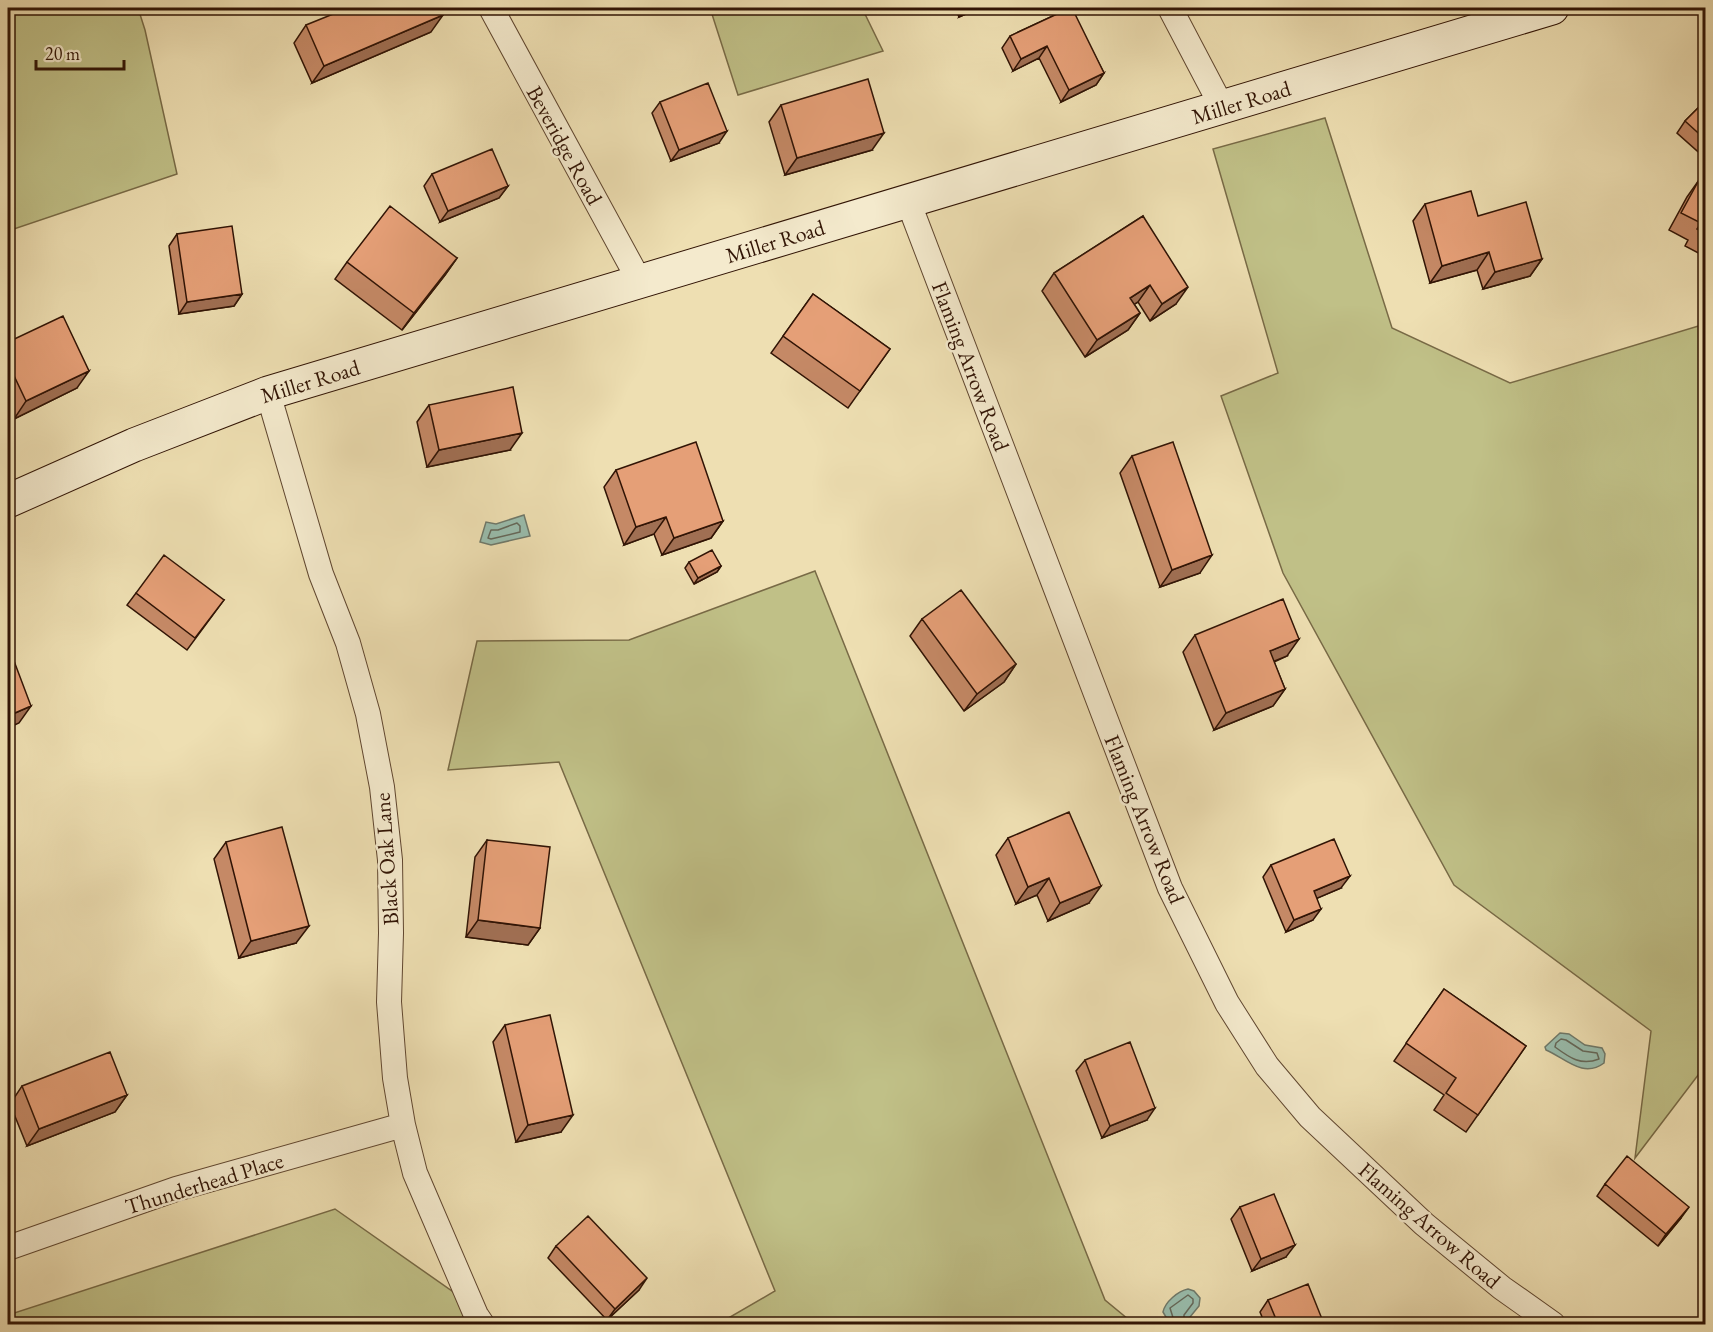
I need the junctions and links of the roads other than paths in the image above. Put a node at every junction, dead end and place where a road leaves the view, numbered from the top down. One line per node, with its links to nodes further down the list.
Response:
1 (491, 8): 6 (street, Beveridge Road)
2 (1170, 8): 4 (street)
3 (1552, 8): 4 (street, Miller Road)
4 (1222, 107): 5 (street, Miller Road)
5 (908, 201): 6 (street, Miller Road); 12 (street, Flaming Arrow Road)
6 (640, 282): 7 (street, Miller Road)
7 (268, 393): 8 (street, Miller Road); 9 (street, Black Oak Lane)
8 (8, 501)
9 (404, 1125): 10 (street, Thunderhead Place); 11 (street, Black Oak Lane)
10 (8, 1248)
11 (482, 1324)
12 (1552, 1324)

